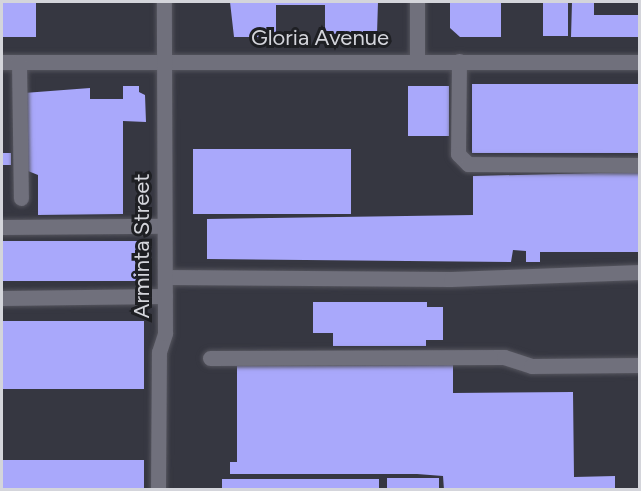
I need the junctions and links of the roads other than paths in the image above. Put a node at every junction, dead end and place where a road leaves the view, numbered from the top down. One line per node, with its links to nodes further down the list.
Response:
1 (164, 2): 3 (street, Arminta Street)
2 (417, 2): 4 (street)
3 (165, 61): 4 (street, Gloria Avenue); 7 (street, Gloria Avenue); 11 (street, Arminta Street)
4 (417, 61): 5 (street, Gloria Avenue)
5 (459, 61): 8 (street, Gloria Avenue); 9 (street)
6 (2, 62): 7 (street, Gloria Avenue)
7 (19, 62): 10 (street)
8 (639, 62)
9 (639, 165)
10 (21, 198)
11 (164, 226): 12 (street); 14 (street, Arminta Street)
12 (2, 227)
13 (639, 272): 14 (street)
14 (165, 277): 15 (street, Arminta Street)
15 (165, 296): 16 (street); 19 (street, Arminta Street)
16 (2, 298)
17 (210, 358): 18 (street)
18 (639, 365)
19 (158, 489)

